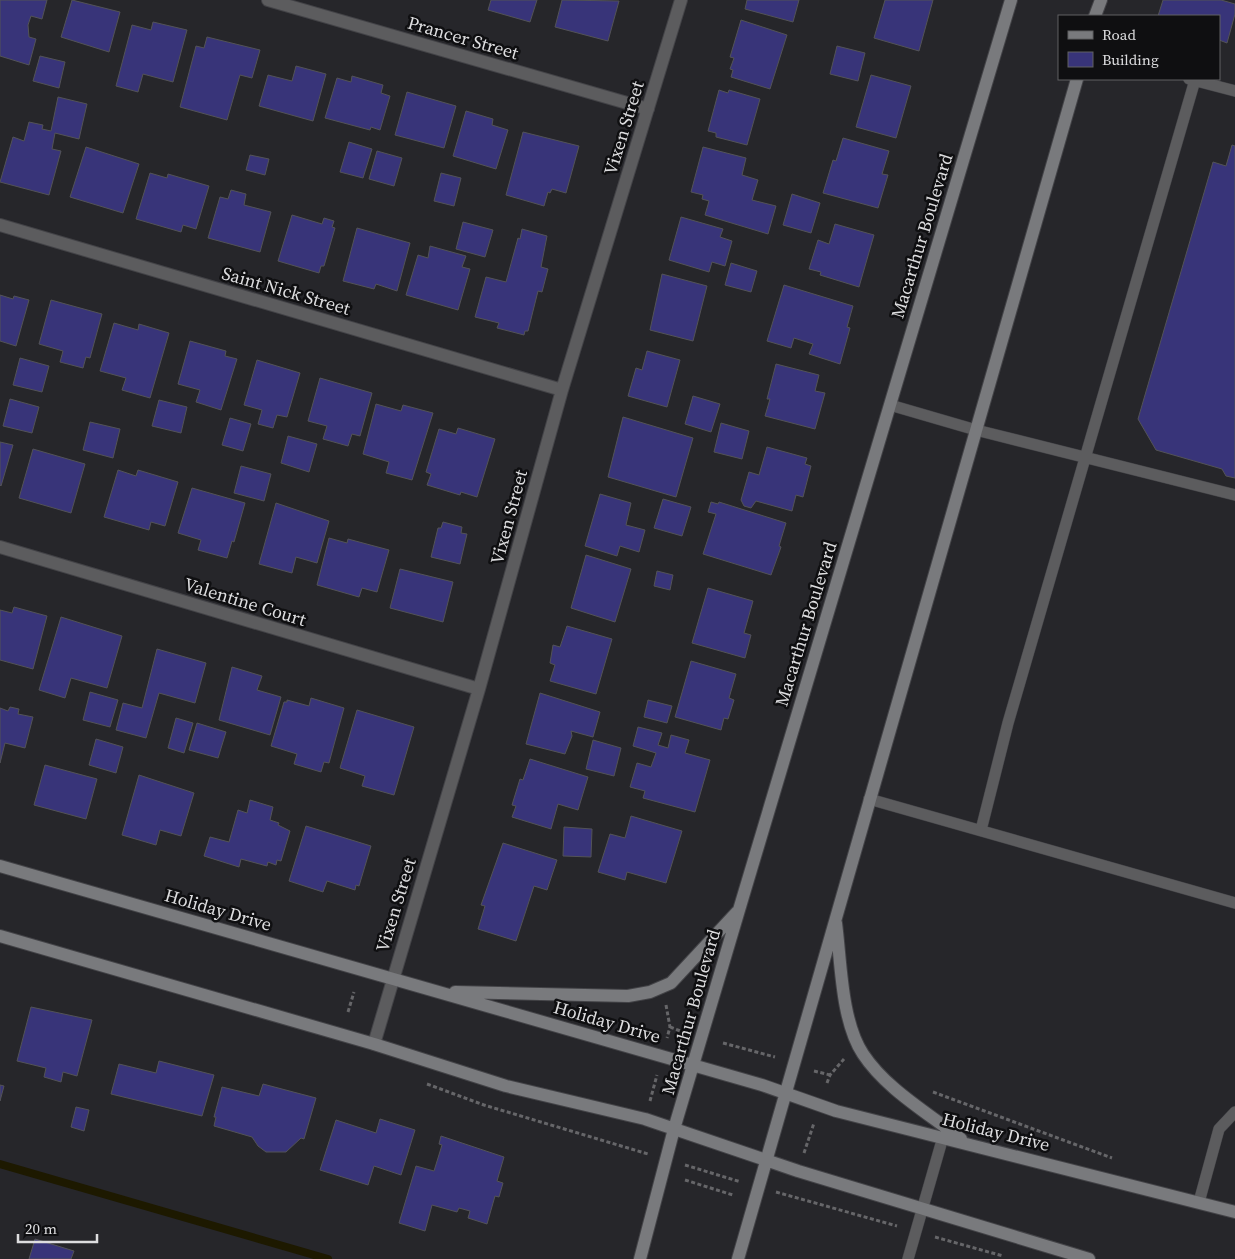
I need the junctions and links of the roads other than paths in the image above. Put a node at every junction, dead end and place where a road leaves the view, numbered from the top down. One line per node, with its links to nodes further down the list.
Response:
1 (268, 0): 10 (street, Prancer Street)
2 (681, 0): 10 (street, Vixen Street)
3 (1011, 0): 13 (street, Macarthur Boulevard)
4 (1101, 0): 5 (street)
5 (1095, 15)
6 (1077, 80): 14 (street)
7 (1192, 80): 15 (lane)
8 (1196, 80): 9 (lane)
9 (1235, 91)
10 (648, 109): 12 (street, Vixen Street)
11 (0, 225): 12 (street, Saint Nick Street)
12 (562, 390): 18 (street, Vixen Street)
13 (890, 405): 14 (lane); 23 (street, Macarthur Boulevard)
14 (976, 430): 15 (lane); 19 (street)
15 (1086, 457): 16 (lane); 20 (lane)
16 (1235, 495)
17 (0, 547): 18 (street, Valentine Court)
18 (479, 689): 26 (street, Vixen Street)
19 (869, 799): 20 (lane); 24 (street)
20 (981, 830): 22 (lane)
21 (0, 866): 26 (street, Holiday Drive)
22 (1235, 903)
23 (739, 910): 27 (street); 29 (street, Macarthur Boulevard)
24 (836, 917): 30 (street); 34 (street)
25 (0, 936): 28 (street)
26 (392, 978): 27 (street, Holiday Drive); 28 (street, Vixen Street)
27 (440, 992): 29 (street, Holiday Drive)
28 (374, 1044): 32 (street)
29 (694, 1065): 30 (street, Holiday Drive); 32 (street, Macarthur Boulevard)
30 (787, 1092): 33 (street, Holiday Drive); 35 (street)
31 (1235, 1112): 36 (lane)
32 (674, 1129): 35 (street); 39 (street, Macarthur Boulevard)
33 (943, 1136): 34 (street, Holiday Drive); 37 (lane)
34 (965, 1142): 36 (street, Holiday Drive)
35 (767, 1160): 37 (street); 40 (street)
36 (1199, 1202): 38 (street, Holiday Drive)
37 (923, 1208): 41 (lane); 42 (street)
38 (1235, 1212)
39 (640, 1259)
40 (738, 1259)
41 (908, 1259)
42 (1089, 1259)

